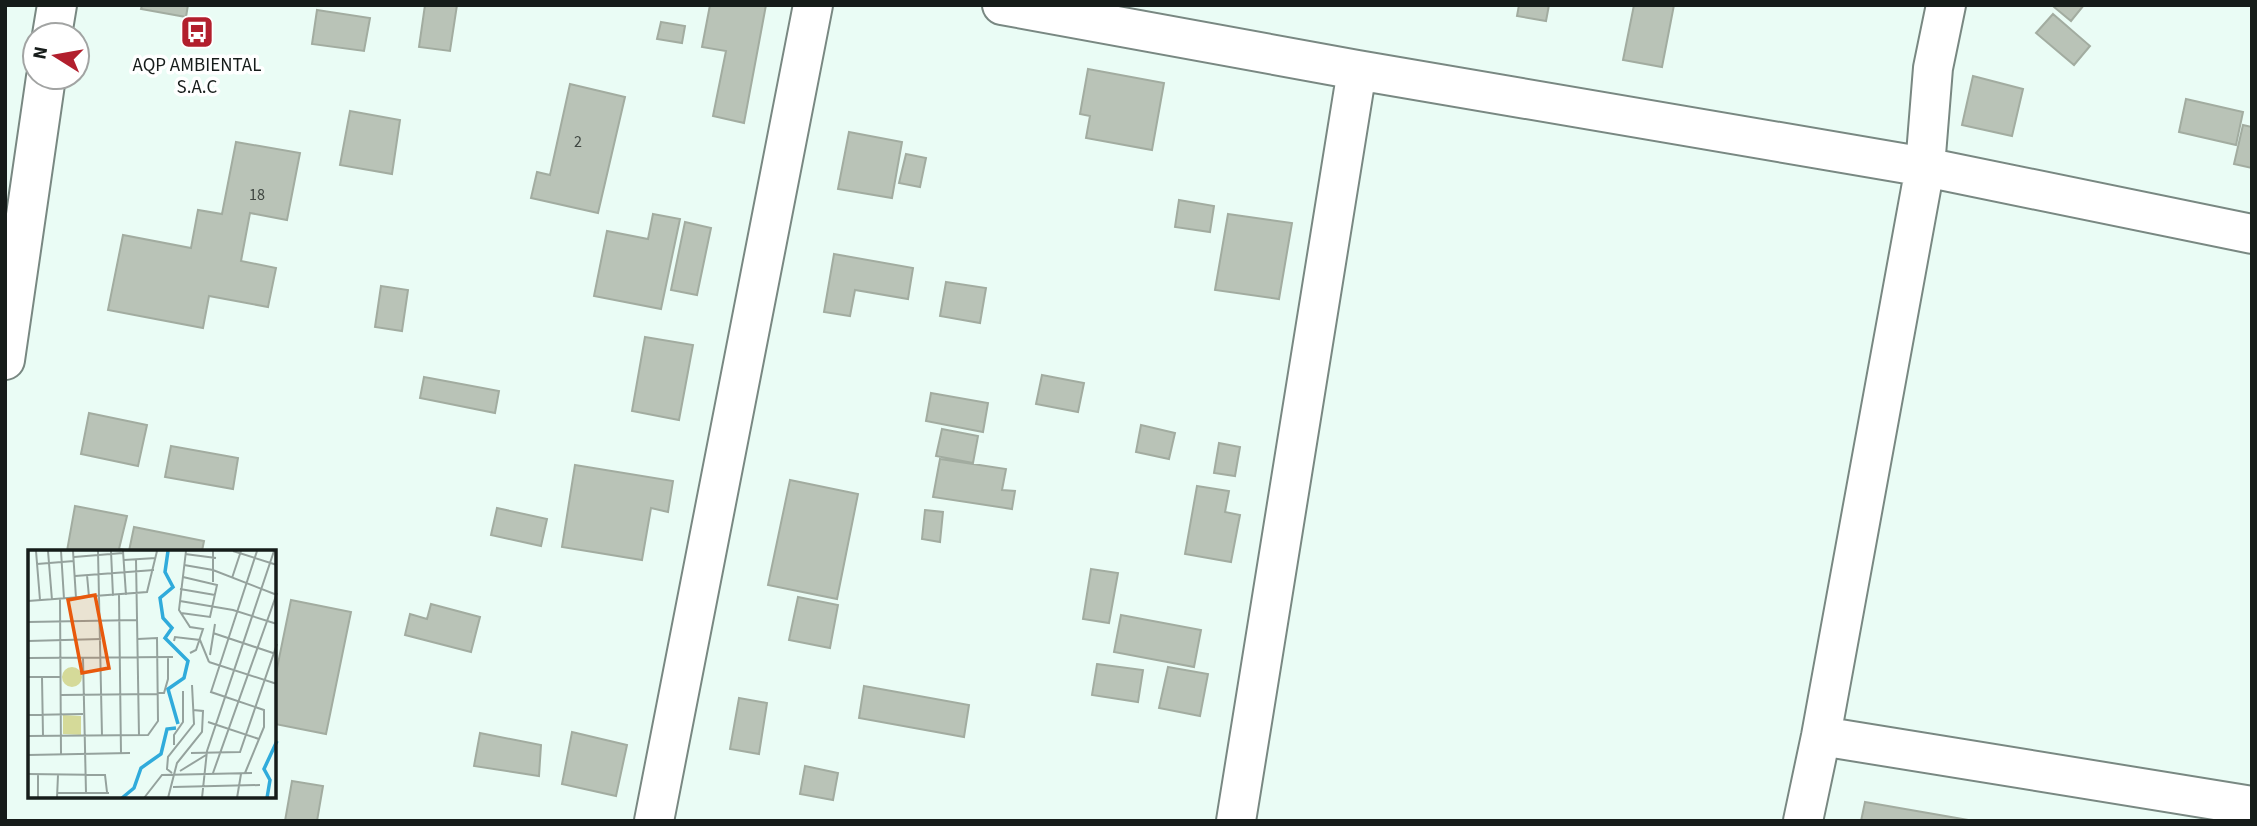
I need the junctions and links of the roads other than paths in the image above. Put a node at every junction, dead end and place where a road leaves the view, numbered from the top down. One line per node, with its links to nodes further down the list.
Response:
1 (813, 5): 12 (street)
2 (1002, 5): 4 (street)
3 (1946, 5): 6 (street)
4 (1357, 70): 6 (street); 13 (street)
5 (42, 91): 7 (street)
6 (1926, 167): 8 (street); 10 (street)
7 (17, 190): 9 (street)
8 (2252, 234)
9 (5, 360)
10 (1821, 736): 11 (street); 14 (street)
11 (2252, 806)
12 (654, 821)
13 (1236, 821)
14 (1803, 821)

